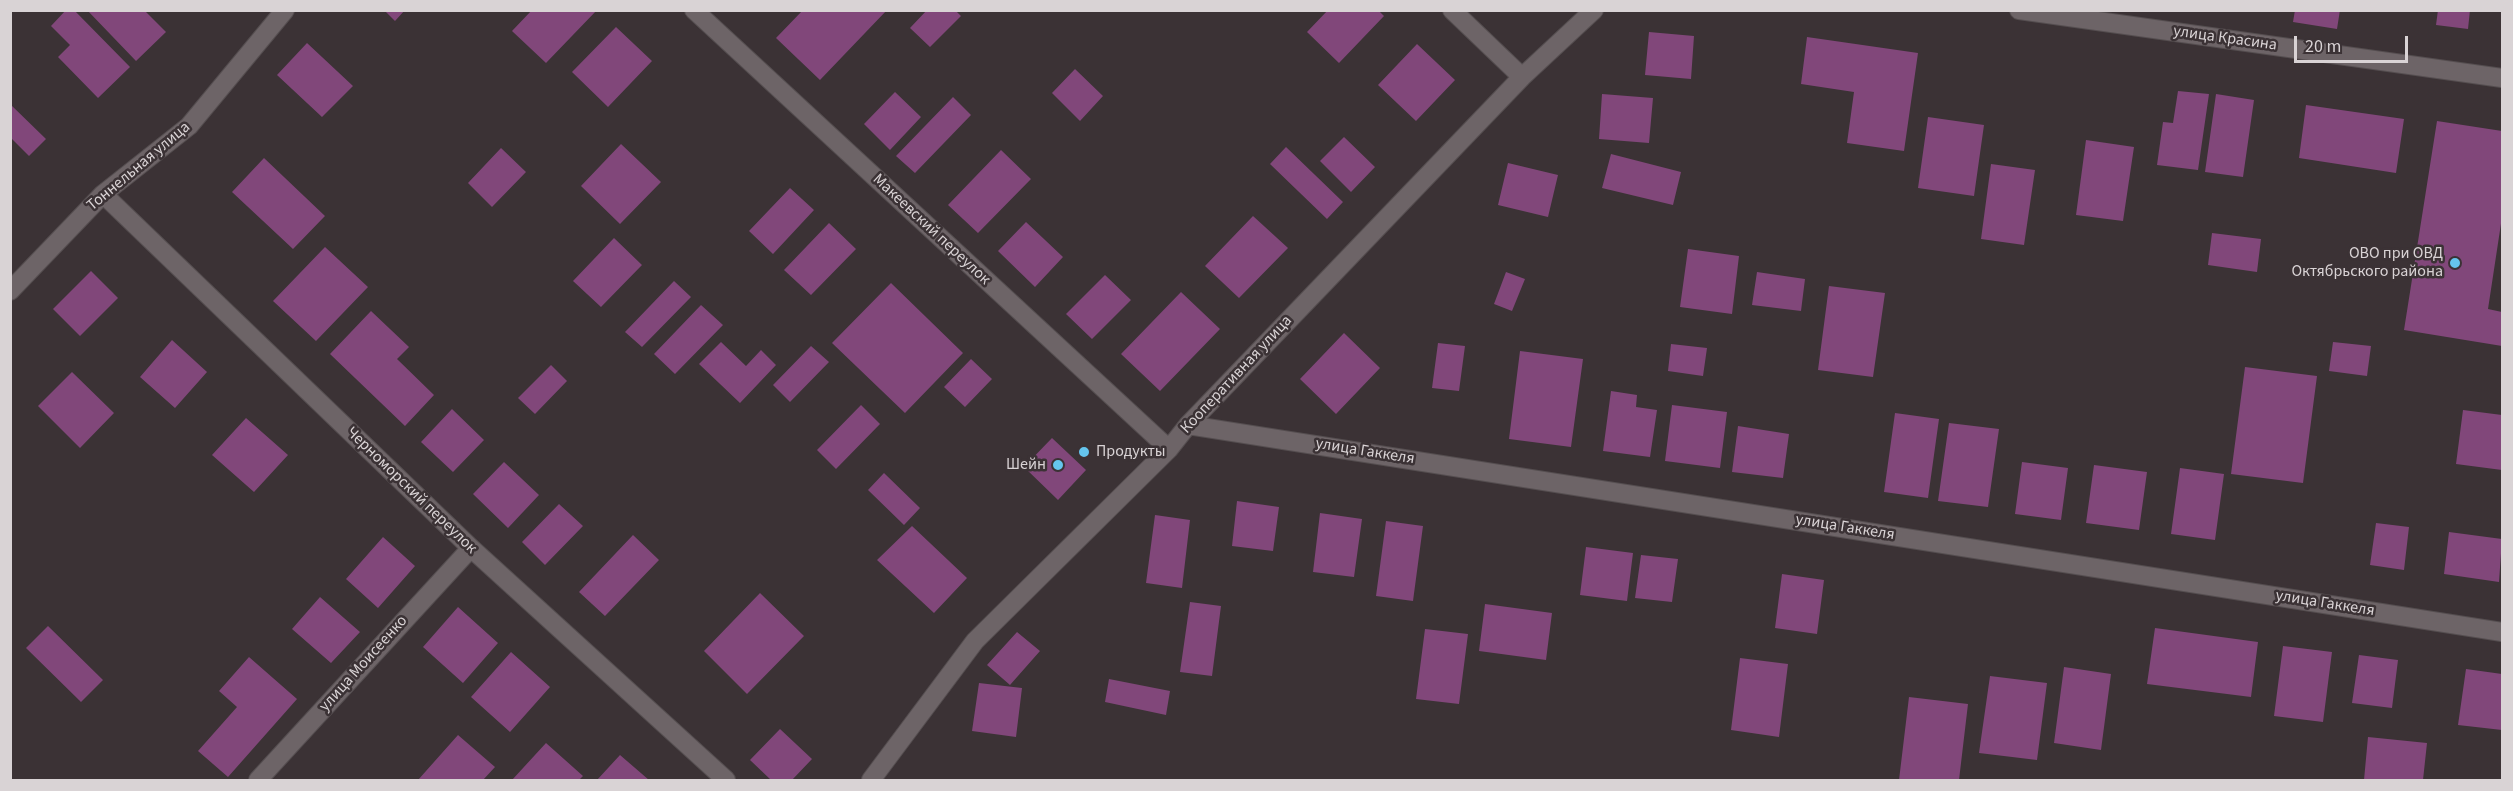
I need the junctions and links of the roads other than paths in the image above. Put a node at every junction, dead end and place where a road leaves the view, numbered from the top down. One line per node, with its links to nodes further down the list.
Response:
1 (285, 10): 8 (street, Тоннельная улица)
2 (694, 10): 11 (street, Макеевский переулок)
3 (1452, 10): 6 (street)
4 (1594, 10): 6 (street, Кооперативная улица)
5 (2019, 10): 7 (street, улица Красина)
6 (1522, 77): 10 (street, Кооперативная улица)
7 (2502, 78)
8 (103, 194): 9 (street, Тоннельная улица); 12 (street, Черноморский переулок)
9 (10, 291)
10 (1188, 425): 11 (street, Кооперативная улица); 13 (street, улица Гаккеля)
11 (1169, 449): 16 (street, Кооперативная улица)
12 (471, 548): 14 (street, улица Моисеенко); 15 (street, Черноморский переулок)
13 (2502, 632)
14 (258, 780)
15 (726, 780)
16 (871, 780)

